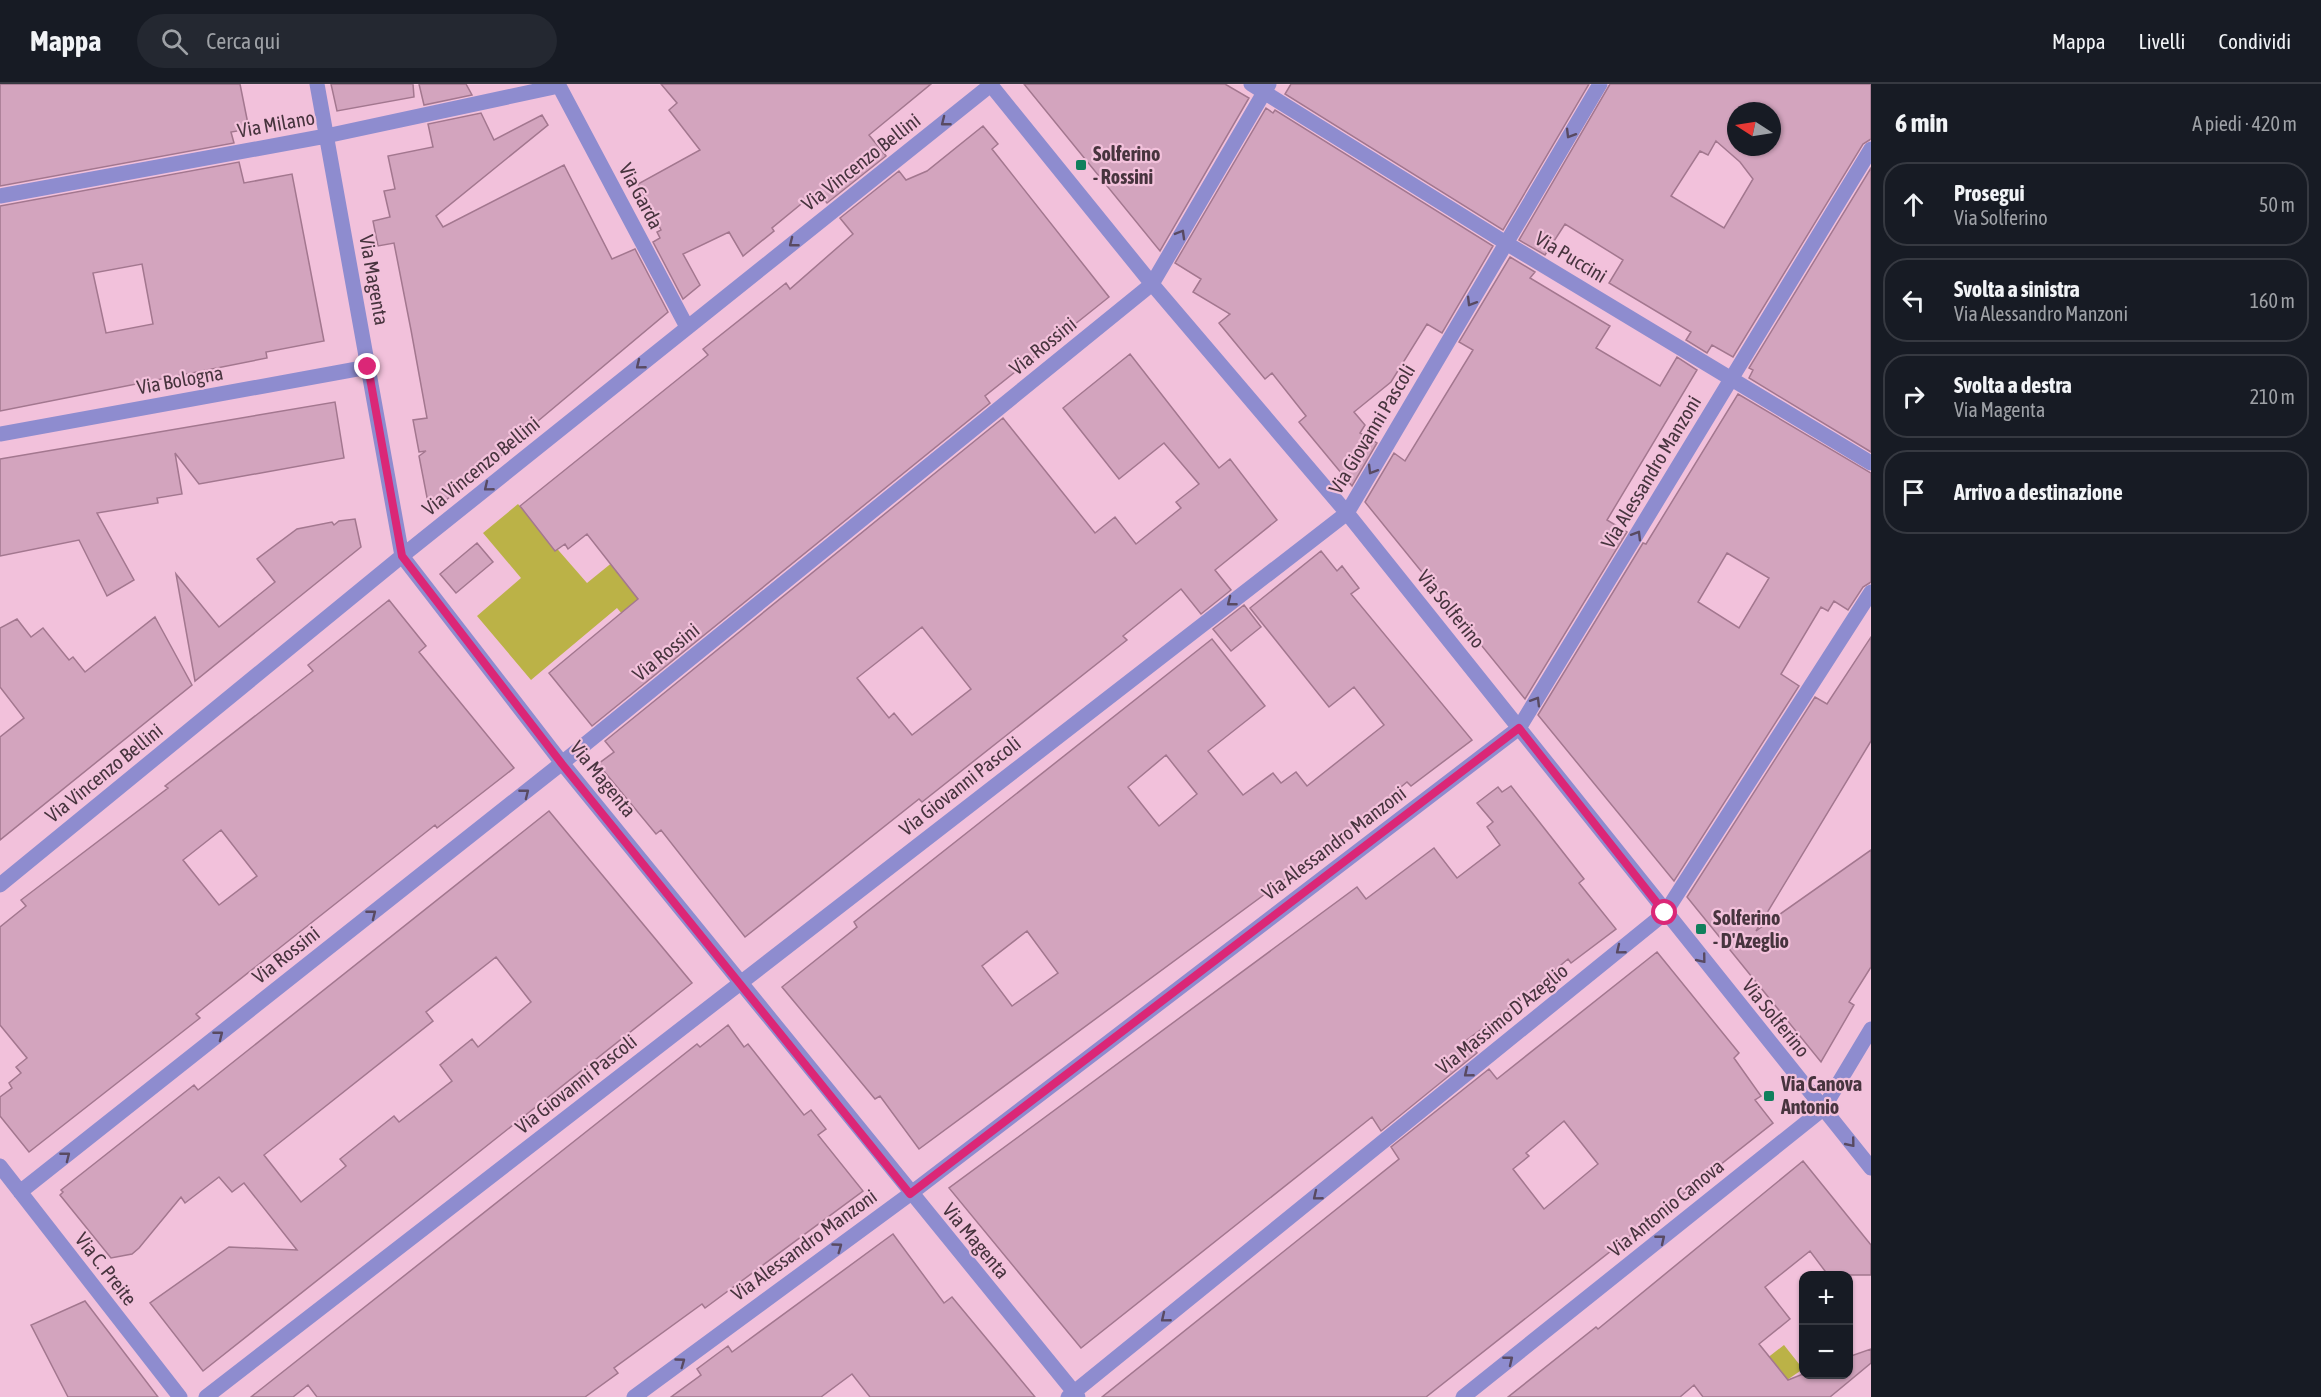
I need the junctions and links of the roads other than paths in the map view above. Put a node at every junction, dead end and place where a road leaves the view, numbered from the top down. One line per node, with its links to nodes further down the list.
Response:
1 (317, 84): 6 (street, Via Magenta)
2 (991, 84): 10 (street, Via Solferino); 11 (street, Via Vincenzo Bellini, one-way to 11)
3 (1599, 84): 9 (street, Via Giovanni Pascoli, one-way to 9)
4 (558, 85): 6 (street, Via Milano); 11 (street, Via Garda)
5 (1261, 87): 9 (street, Via Puccini); 10 (street, Via Rossini, one-way to 5)
6 (326, 136): 8 (street, Via Milano); 12 (street, Via Magenta)
7 (1871, 149): 13 (street, Via Alessandro Manzoni)
8 (0, 196)
9 (1506, 243): 13 (street, Via Puccini); 16 (street, Via Giovanni Pascoli, one-way to 16)
10 (1152, 284): 16 (street, Via Solferino); 20 (street, Via Rossini)
11 (687, 327): 17 (street, Via Vincenzo Bellini, one-way to 17)
12 (368, 367): 14 (street, Via Bologna); 17 (street, Via Magenta)
13 (1732, 380): 15 (street, Via Puccini); 19 (street, Via Alessandro Manzoni, one-way to 13)
14 (0, 434)
15 (1871, 463)
16 (1347, 513): 19 (street, Via Solferino); 23 (street, Via Giovanni Pascoli, one-way to 23)
17 (402, 556): 20 (street, Via Magenta); 21 (street, Via Vincenzo Bellini)
18 (1871, 592): 22 (street, Via Massimo D'Azeglio)
19 (1519, 728): 22 (street, Via Solferino); 29 (street, Via Alessandro Manzoni)
20 (562, 764): 23 (street, Via Magenta); 28 (street, Via Rossini, one-way to 20)
21 (0, 885)
22 (1665, 913): 25 (street, Via Solferino, one-way to 25); 30 (street, Via Massimo D'Azeglio, one-way to 30)
23 (740, 983): 29 (street, Via Magenta); 32 (street, Via Giovanni Pascoli)
24 (1871, 1029): 25 (street, Via Antonio Canova)
25 (1823, 1109): 27 (street, Via Solferino, one-way to 27); 34 (street, Via Antonio Canova, one-way to 25)
26 (0, 1166): 28 (street, Via C. Preite)
27 (1871, 1168)
28 (20, 1192): 31 (street, Via C. Preite)
29 (910, 1194): 30 (street, Via Magenta); 33 (street, Via Alessandro Manzoni, one-way to 29)
30 (1073, 1395)
31 (180, 1397)
32 (206, 1397)
33 (634, 1397)
34 (1463, 1397)

